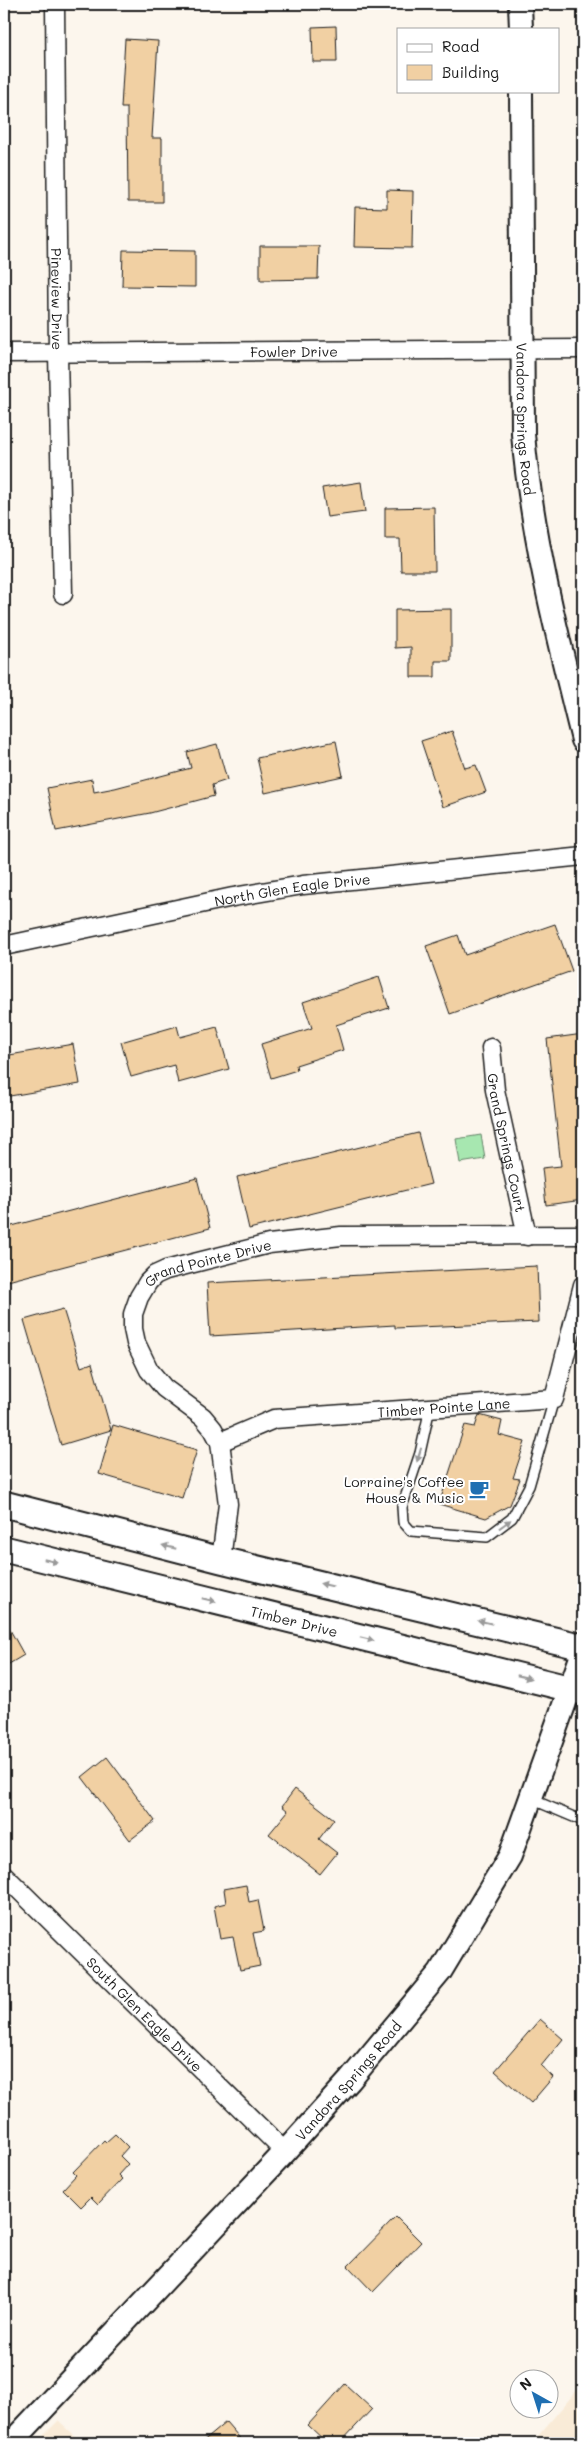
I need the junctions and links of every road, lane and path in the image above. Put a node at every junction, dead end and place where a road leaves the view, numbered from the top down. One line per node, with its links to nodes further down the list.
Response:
1 (54, 4): 8 (street, Pineview Drive)
2 (520, 4): 3 (street)
3 (521, 28)
4 (521, 92): 5 (street, Vandora Springs Road)
5 (522, 349): 6 (street, Fowler Drive); 8 (street, Fowler Drive); 10 (street, Vandora Springs Road)
6 (583, 349)
7 (4, 353): 8 (street, Fowler Drive)
8 (58, 354): 9 (street, Pineview Drive)
9 (63, 594)
10 (583, 740)
11 (583, 856): 12 (street, North Glen Eagle Drive)
12 (4, 946)
13 (491, 1048): 14 (street, Grand Springs Court)
14 (527, 1236): 15 (street, Grand Pointe Drive); 19 (street, Grand Pointe Drive)
15 (583, 1236)
16 (583, 1285): 17 (street)
17 (554, 1398): 18 (street, Timber Pointe Lane); 18 (lane, one-way to 17)
18 (430, 1408): 19 (street, Timber Pointe Lane)
19 (220, 1442): 22 (street, Grand Pointe Drive)
20 (4, 1504): 22 (main road, one-way to 20)
21 (4, 1549): 25 (main road, Timber Drive, one-way to 25)
22 (221, 1560): 23 (main road, one-way to 22)
23 (583, 1647)
24 (583, 1652): 25 (street, Vandora Springs Road)
25 (577, 1690): 26 (street, Vandora Springs Road)
26 (530, 1799): 27 (lane); 29 (street, Vandora Springs Road)
27 (583, 1821)
28 (4, 1875): 29 (street, South Glen Eagle Drive)
29 (285, 2152): 30 (street, Vandora Springs Road)
30 (11, 2443)

